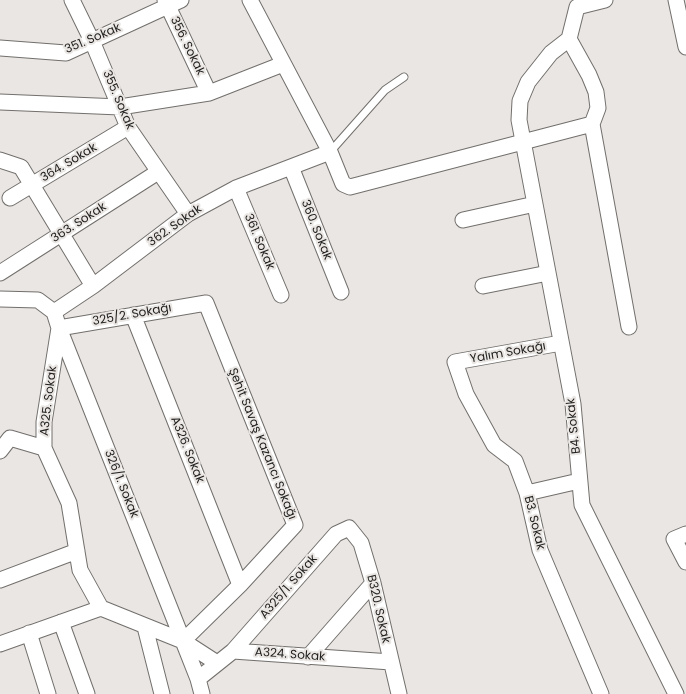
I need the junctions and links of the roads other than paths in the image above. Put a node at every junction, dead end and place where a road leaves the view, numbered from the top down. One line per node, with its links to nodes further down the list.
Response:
1 (72, 0): 7 (street, 355. Sokak)
2 (250, 0): 10 (street)
3 (605, 0): 6 (street)
4 (676, 0): 8 (street)
5 (171, 2): 7 (street, 351. Sokak); 12 (street, 356. Sokak)
6 (569, 39): 15 (street); 17 (street, B4. Sokak)
7 (92, 41): 9 (street, 351. Sokak); 14 (street, 355. Sokak)
8 (686, 47)
9 (0, 48)
10 (282, 64): 12 (street); 18 (street)
11 (404, 77): 18 (lane)
12 (209, 92): 14 (street)
13 (0, 102): 14 (street)
14 (120, 106): 16 (street, 355. Sokak)
15 (592, 124): 17 (street); 39 (street)
16 (128, 127): 21 (street, 355. Sokak); 22 (street, 364. Sokak)
17 (523, 141): 18 (street); 25 (street, B4. Sokak)
18 (330, 152): 20 (street, 362. Sokak)
19 (0, 160): 22 (street)
20 (291, 167): 23 (street, 362. Sokak); 33 (street, 360. Sokak)
21 (158, 172): 26 (street, 355. Sokak); 28 (street, 363. Sokak)
22 (30, 186): 24 (street, 364. Sokak); 28 (street)
23 (236, 188): 26 (street, 362. Sokak); 34 (street, 361. Sokak)
24 (10, 198)
25 (535, 204): 27 (street); 30 (street, B4. Sokak)
26 (188, 214): 31 (street, 362. Sokak)
27 (464, 220)
28 (61, 235): 29 (street, 363. Sokak); 31 (street)
29 (0, 274)
30 (548, 274): 32 (street); 41 (street, B4. Sokak)
31 (93, 286): 37 (street, 362. Sokak)
32 (483, 286)
33 (341, 292)
34 (281, 296)
35 (0, 299): 37 (street)
36 (206, 303): 38 (street, 325/2. Sokağı); 53 (street, Şehit Savaş Kazancı Sokağı)
37 (54, 312): 40 (street, A325. Sokak)
38 (133, 315): 40 (street, 325/2. Sokağı); 53 (street, A326. Sokak)
39 (629, 327)
40 (59, 328): 43 (street, A325. Sokak); 58 (street, 326/1. Sokak)
41 (561, 343): 42 (street, Yalım Sokağı); 45 (street, B4. Sokak)
42 (455, 362): 46 (street, B3. Sokak)
43 (44, 448): 44 (street); 49 (street, A325. Sokak)
44 (0, 451)
45 (579, 481): 46 (street); 71 (street, B4. Sokak)
46 (527, 493): 70 (street, B3. Sokak)
47 (349, 528): 52 (street, B320. Sokak); 60 (street, A325/1. Sokak)
48 (680, 536): 50 (street)
49 (77, 551): 51 (street); 54 (street, A325. Sokak)
50 (686, 562)
51 (0, 580)
52 (373, 583): 61 (street); 62 (street, B320. Sokak)
53 (240, 585): 58 (street, Şehit Savaş Kazancı Sokağı)
54 (101, 608): 55 (street); 56 (street)
55 (61, 622): 57 (street); 66 (street)
56 (145, 627): 58 (street); 67 (street)
57 (29, 633): 59 (street); 65 (street)
58 (183, 641): 63 (street); 64 (street)
59 (0, 644)
60 (232, 651): 61 (street, A324. Sokak); 63 (street)
61 (308, 657): 62 (street, A324. Sokak)
62 (391, 662): 69 (street, B320. Sokak)
63 (217, 663): 64 (street)
64 (198, 679): 68 (street)
65 (48, 694)
66 (87, 694)
67 (162, 694)
68 (202, 694)
69 (399, 694)
70 (601, 694)
71 (676, 694)

